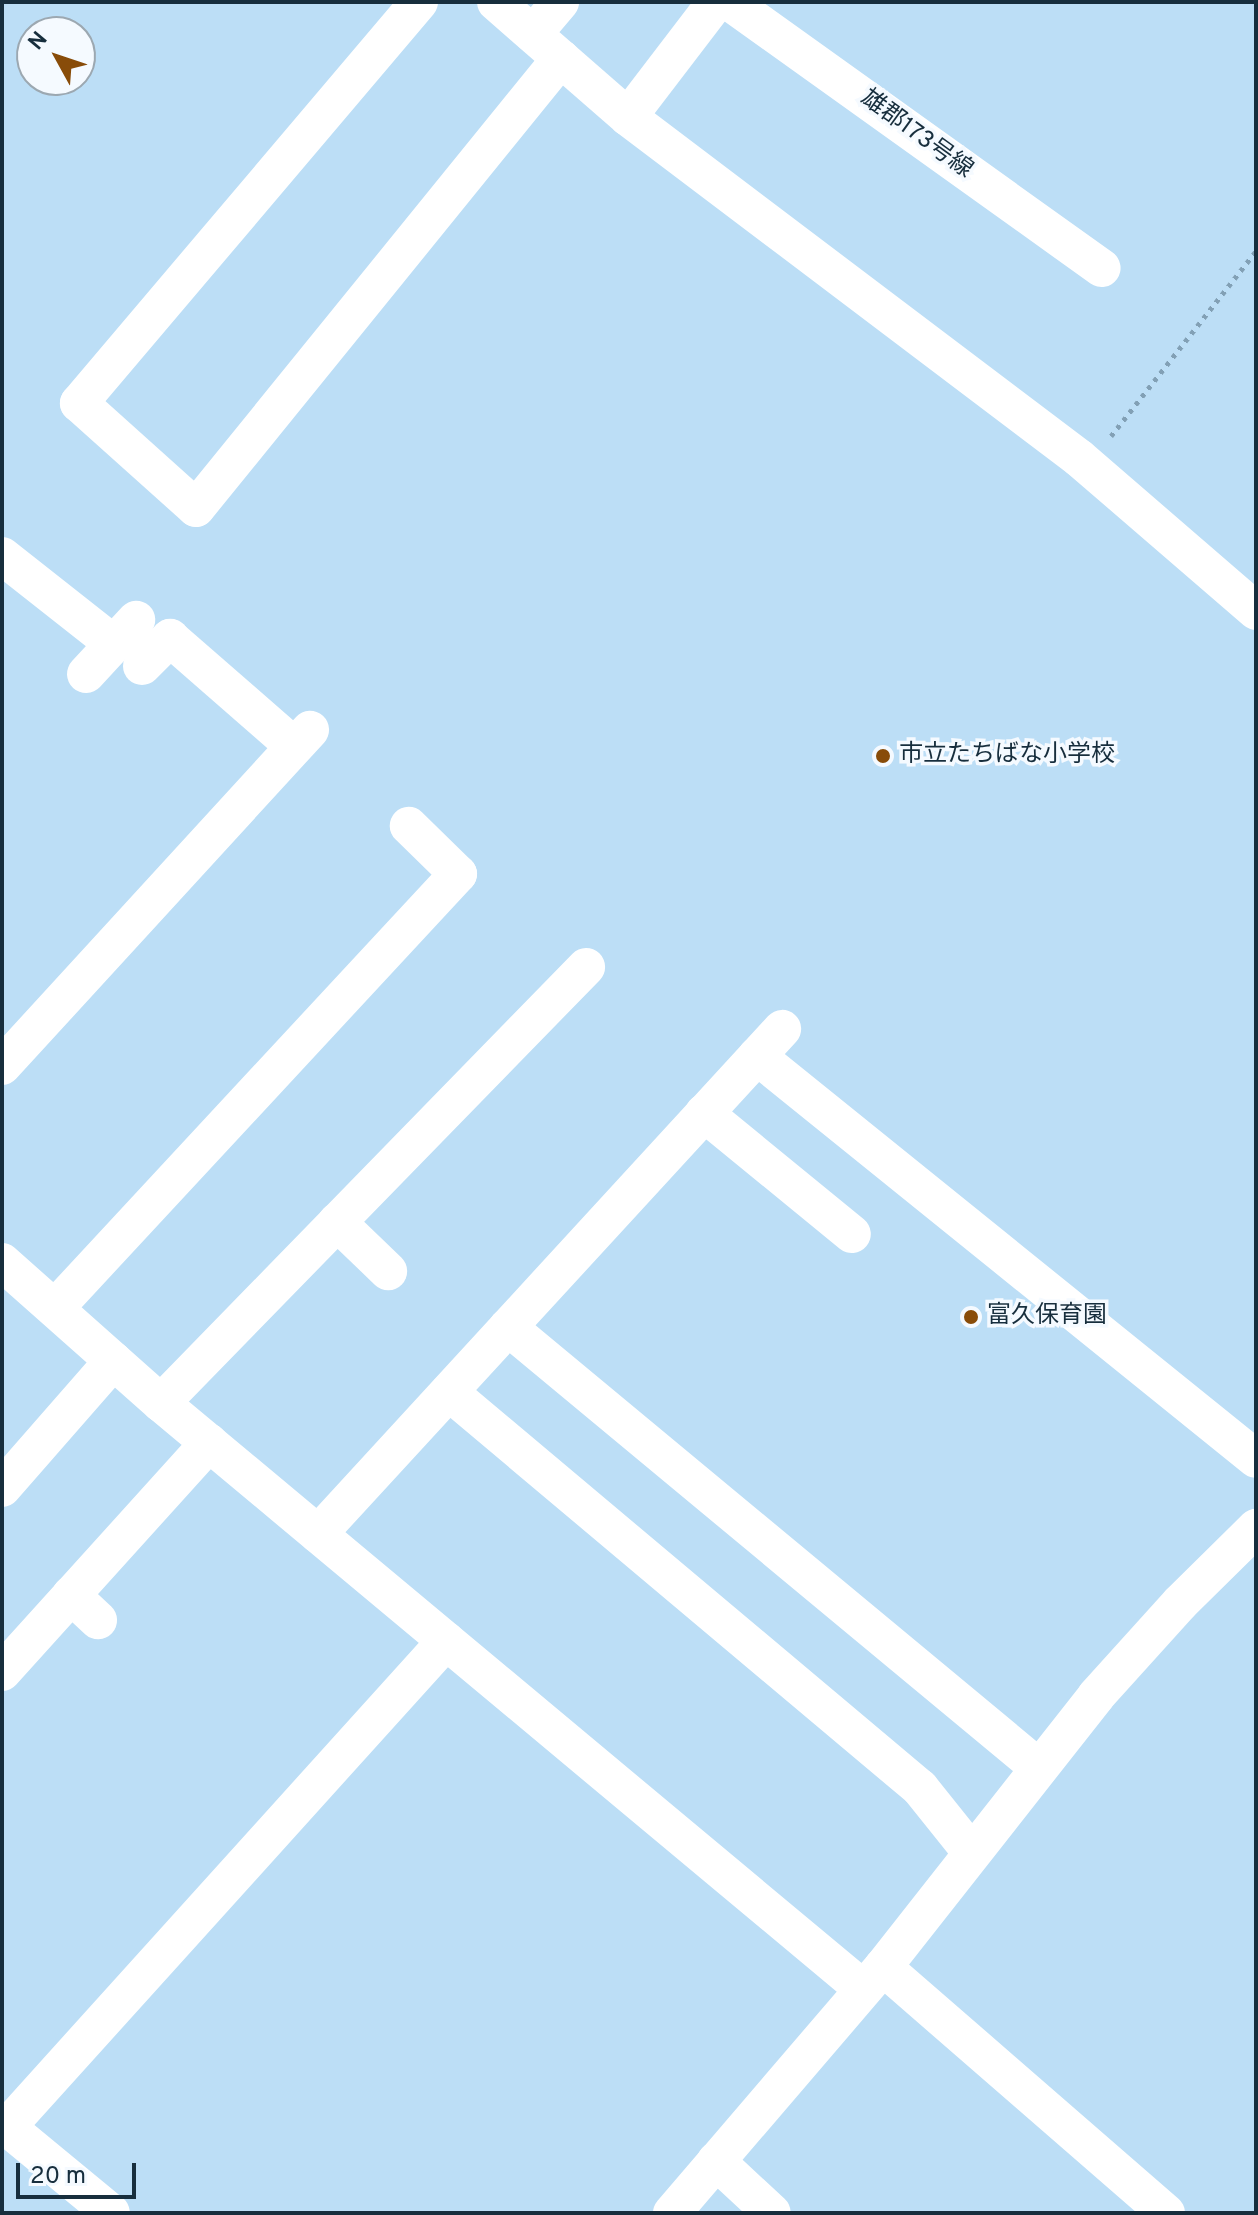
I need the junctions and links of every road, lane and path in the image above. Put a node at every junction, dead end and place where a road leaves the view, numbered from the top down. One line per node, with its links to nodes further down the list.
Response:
1 (419, 2): 7 (street)
2 (496, 2): 6 (street)
3 (560, 2): 6 (street)
4 (716, 2): 8 (street)
5 (730, 2): 10 (street, 雄郡173号線)
6 (533, 34): 7 (street)
7 (561, 58): 8 (street)
8 (628, 117): 11 (street)
9 (1256, 251): 11 (path)
10 (1102, 268)
11 (1088, 465): 13 (street)
12 (2, 556): 14 (street)
13 (1256, 611)
14 (131, 644): 15 (street); 18 (street)
15 (86, 674)
16 (409, 826): 24 (street)
17 (586, 967): 20 (street)
18 (2, 1066)
19 (704, 1113): 21 (street); 25 (street); 30 (street)
20 (337, 1222): 23 (street); 28 (street)
21 (852, 1234)
22 (2, 1262): 24 (street)
23 (388, 1271)
24 (56, 1307): 26 (street)
25 (508, 1327): 27 (street); 36 (street)
26 (113, 1361): 28 (street); 31 (street)
27 (449, 1392): 33 (street); 37 (street)
28 (161, 1403): 29 (street)
29 (209, 1443): 33 (street); 35 (street)
30 (1256, 1459)
31 (2, 1488)
32 (1256, 1528): 36 (street)
33 (318, 1534): 34 (street)
34 (446, 1641): 38 (street); 39 (street)
35 (2, 1672)
36 (1039, 1768): 37 (street)
37 (972, 1853): 38 (street)
38 (873, 1978): 40 (street); 44 (street)
39 (5, 2125): 41 (street)
40 (716, 2161): 42 (street); 43 (street)
41 (111, 2213)
42 (672, 2213)
43 (772, 2213)
44 (1166, 2213)

